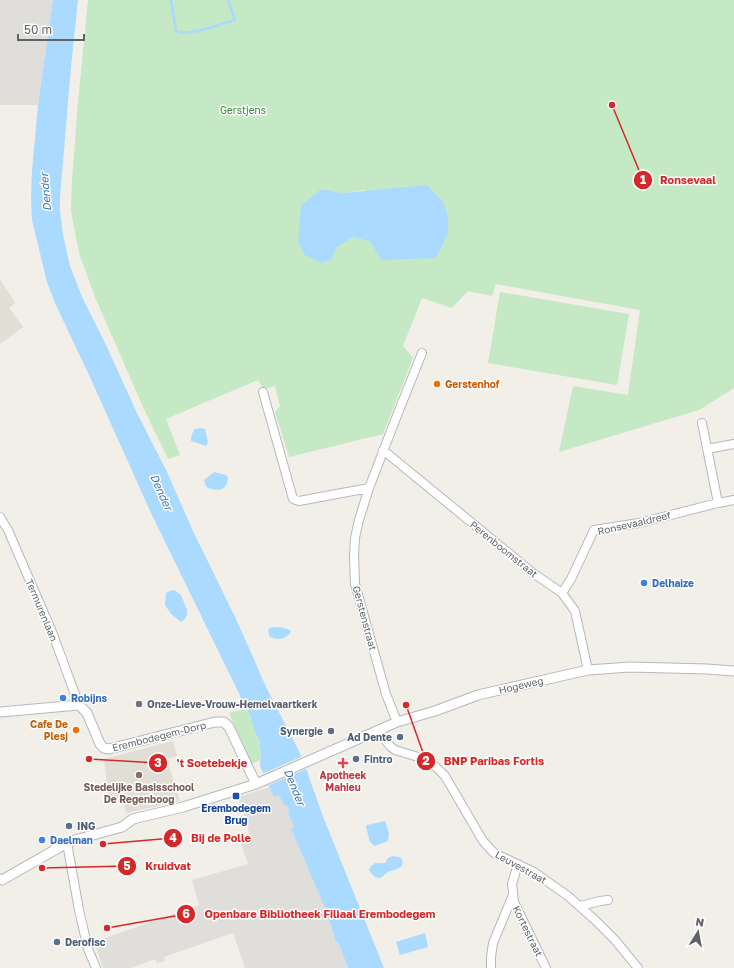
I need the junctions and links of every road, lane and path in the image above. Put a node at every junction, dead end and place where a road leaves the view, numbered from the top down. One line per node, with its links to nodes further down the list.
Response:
1 (422, 353): 6 (street, Gerstenstraat)
2 (263, 392): 7 (street)
3 (702, 423): 5 (street)
4 (734, 444): 5 (street)
5 (707, 449): 9 (street)
6 (383, 450): 7 (street, Gerstenstraat); 11 (street, Perenboomstraat)
7 (369, 488): 16 (street, Gerstenstraat)
8 (734, 500): 9 (street, Ronsevaaldreef)
9 (718, 503): 11 (street, Ronsevaaldreef)
10 (0, 517): 14 (street, Termurenlaan)
11 (562, 593): 12 (street, Perenboomstraat)
12 (588, 670): 13 (street, Hogeweg); 16 (street, Hogeweg)
13 (734, 671)
14 (79, 705): 15 (street); 18 (street, Erembodegem-Dorp)
15 (0, 712)
16 (397, 722): 17 (street, Hogeweg)
17 (378, 731): 18 (street, Hogeweg); 20 (street, Leuvestraat)
18 (260, 782): 19 (street)
19 (67, 843): 21 (street); 25 (street)
20 (518, 864): 22 (street, Kortestraat); 24 (street, Leuvestraat)
21 (1, 880)
22 (513, 894): 26 (street, Kortestraat); 27 (street, Kortestraat)
23 (608, 900): 24 (street)
24 (580, 906): 28 (street, Leuvestraat)
25 (96, 968)
26 (492, 968)
27 (546, 968)
28 (638, 968)

